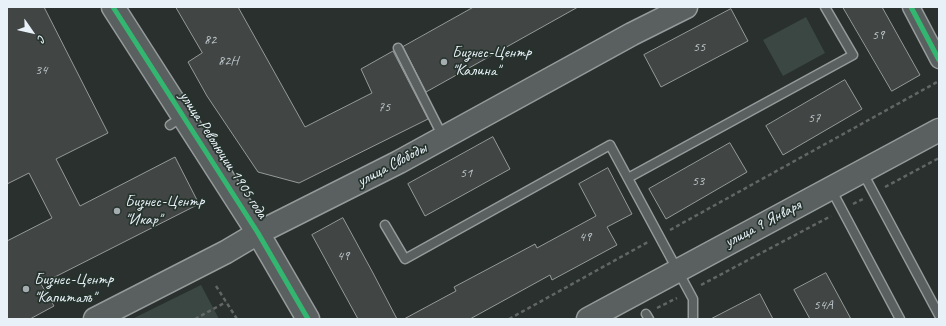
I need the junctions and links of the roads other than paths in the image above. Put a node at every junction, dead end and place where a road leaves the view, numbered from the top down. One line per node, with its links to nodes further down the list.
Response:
1 (113, 7): 13 (main road, улица Революции 1905 года)
2 (686, 7): 8 (main road, улица Свободы)
3 (826, 7): 10 (lane)
4 (911, 7): 6 (street)
5 (398, 48): 8 (lane)
6 (939, 60)
7 (939, 130): 9 (main road, улица 9 Января)
8 (444, 137): 13 (main road, улица Свободы)
9 (862, 171): 11 (main road, улица 9 Января); 15 (lane)
10 (628, 178): 12 (lane); 14 (lane)
11 (830, 188): 14 (main road, улица 9 Января); 20 (lane)
12 (385, 225)
13 (258, 233): 16 (main road, улица Свободы); 17 (main road, улица Революции 1905 года)
14 (677, 271): 18 (main road, улица 9 Января); 19 (lane)
15 (939, 315)
16 (95, 319)
17 (308, 319)
18 (588, 319)
19 (693, 319)
20 (900, 319)

